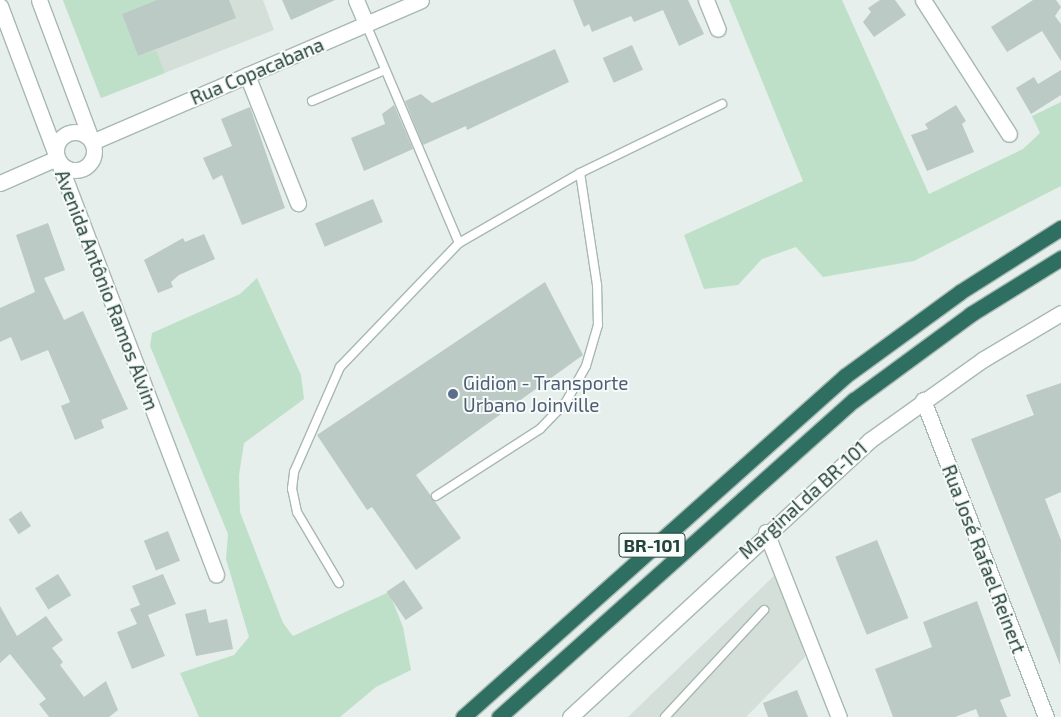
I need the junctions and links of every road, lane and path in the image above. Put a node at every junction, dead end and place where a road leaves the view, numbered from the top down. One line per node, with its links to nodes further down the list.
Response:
1 (40, 0): 14 (street)
2 (356, 0): 7 (street)
3 (421, 0): 7 (street, Rua Copacabana)
4 (706, 0): 8 (street)
5 (923, 0): 13 (street)
6 (0, 6): 15 (street, Avenida Antônio Ramos Alvim)
7 (366, 24): 9 (lane); 10 (street, Rua Copacabana)
8 (718, 29)
9 (385, 70): 11 (lane); 20 (lane)
10 (247, 75): 14 (street, Rua Copacabana); 18 (street)
11 (312, 101)
12 (722, 104): 16 (lane)
13 (1009, 134)
14 (92, 142): 15 (street); 15 (street)
15 (57, 158): 17 (street); 26 (street, Avenida Antônio Ramos Alvim)
16 (580, 173): 20 (lane); 24 (lane)
17 (0, 183)
18 (298, 203)
19 (1061, 228): 29 (highway, BR-101)
20 (459, 243): 27 (lane)
21 (1061, 258): 30 (highway, BR-101)
22 (1061, 314): 23 (street, Marginal da BR-101)
23 (923, 400): 25 (street, Marginal da BR-101); 34 (street, Rua José Rafael Reinert)
24 (436, 496)
25 (766, 532): 31 (street, Marginal da BR-101); 33 (street)
26 (216, 575)
27 (339, 583)
28 (764, 610): 32 (lane)
29 (463, 717)
30 (499, 717)
31 (570, 717)
32 (665, 717)
33 (839, 717)
34 (1046, 717)

